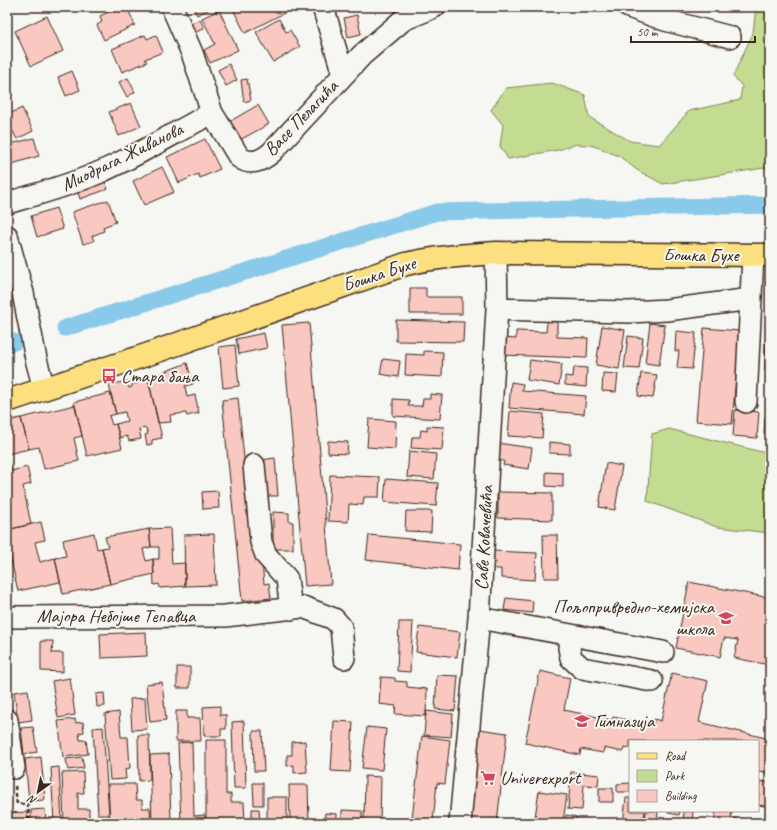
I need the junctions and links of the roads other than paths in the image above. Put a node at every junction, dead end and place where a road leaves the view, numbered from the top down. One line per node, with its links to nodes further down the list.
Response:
1 (172, 7): 7 (street, Васе Пелагића)
2 (323, 7): 6 (street)
3 (434, 7): 6 (street, Васе Пелагића)
4 (629, 7): 5 (street)
5 (730, 37)
6 (343, 74): 7 (street, Васе Пелагића)
7 (212, 113): 8 (street, Миодрага Живанова)
8 (7, 203)
9 (7, 236): 14 (street)
10 (496, 253): 11 (main road, Бошка Бухе); 13 (street, Саве Ковачевића); 14 (main road, Бошка Бухе)
11 (762, 255): 12 (street)
12 (751, 299): 13 (street); 16 (street)
13 (497, 309): 20 (street, Саве Ковачевића)
14 (44, 389): 15 (main road, Бошка Бухе)
15 (7, 401)
16 (746, 402)
17 (254, 465): 18 (street)
18 (291, 609): 19 (street, Мајора Небојше Тепавца); 23 (street, Мајора Небојше Тепавца)
19 (7, 616)
20 (479, 618): 21 (street); 27 (street, Саве Ковачевића)
21 (571, 636): 22 (street); 24 (street)
22 (663, 652)
23 (344, 658)
24 (652, 682)
25 (7, 720): 26 (street)
26 (14, 768)
27 (460, 823)

